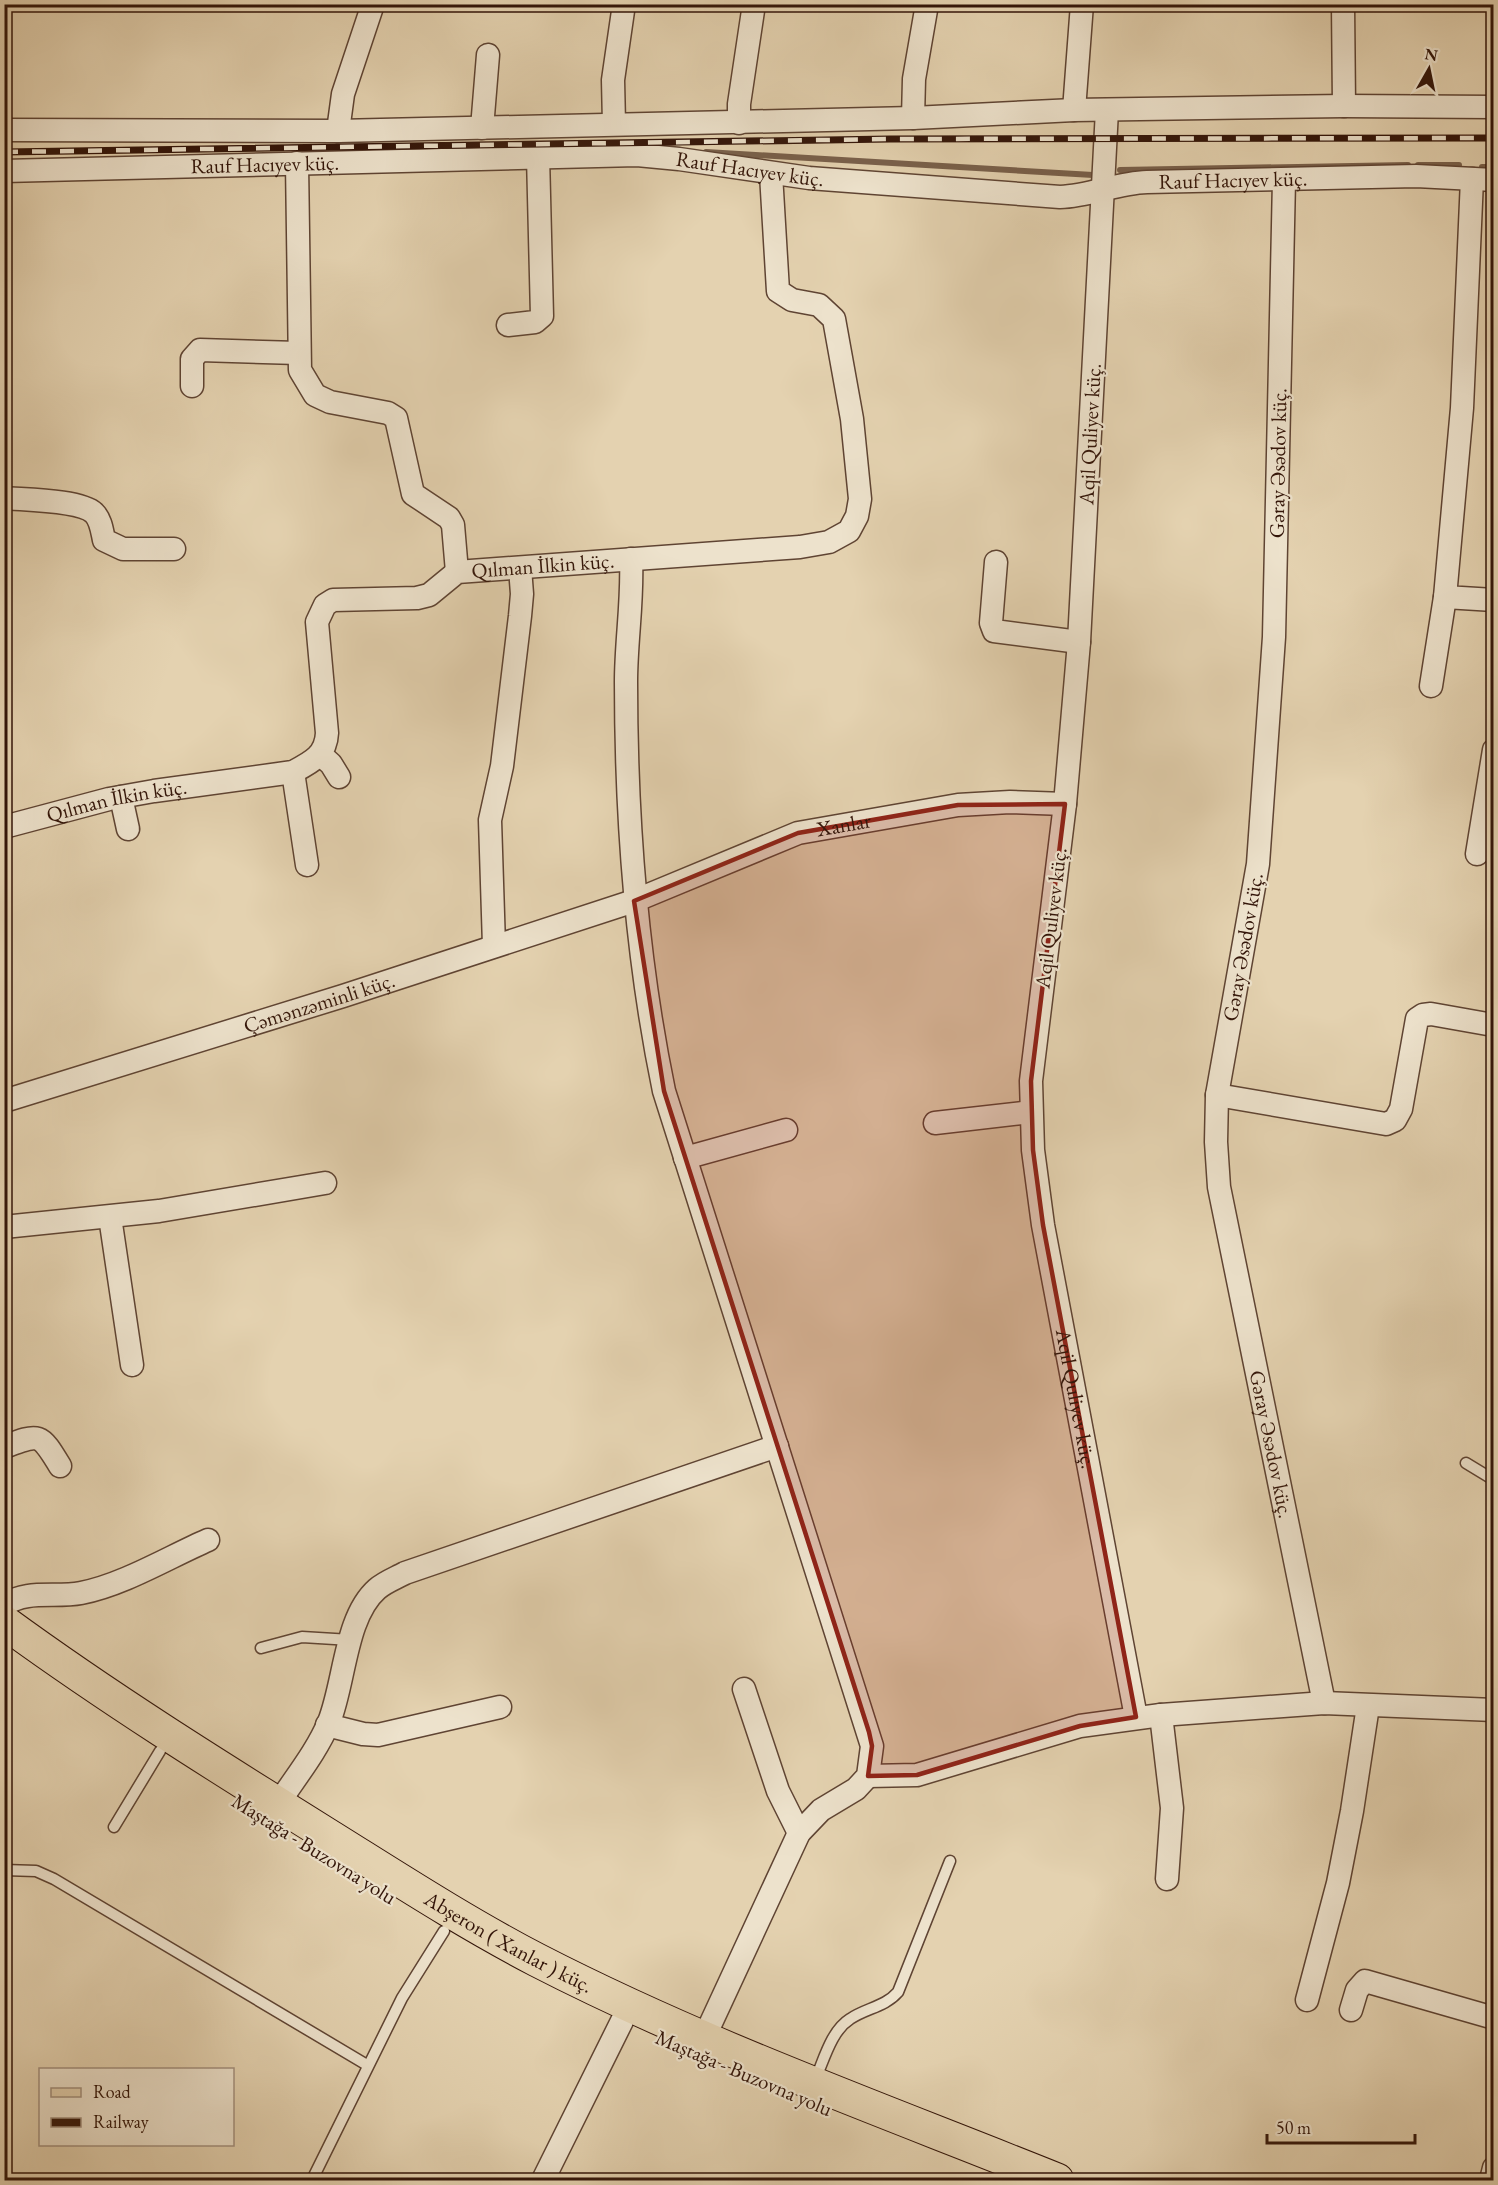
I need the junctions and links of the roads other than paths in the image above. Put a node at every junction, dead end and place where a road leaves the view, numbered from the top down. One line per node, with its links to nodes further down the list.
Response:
1 (373, 4): 18 (street)
2 (624, 4): 14 (street)
3 (754, 4): 13 (street)
4 (1082, 4): 11 (street)
5 (1343, 4): 8 (street)
6 (926, 10): 12 (street)
7 (488, 55): 16 (street)
8 (1344, 106): 9 (street, Rauf Hacıyev küç.); 10 (street, Rauf Hacıyev küç.)
9 (1494, 107)
10 (1107, 110): 11 (street, Rauf Hacıyev küç.); 26 (street, Aqil Quliyev küç.)
11 (1074, 111): 12 (street, Rauf Hacıyev küç.)
12 (912, 118): 13 (street, Rauf Hacıyev küç.)
13 (739, 123): 15 (street, Rauf Hacıyev küç.)
14 (614, 124): 15 (street, Rauf Hacıyev küç.); 16 (street, Rauf Hacıyev küç.)
15 (679, 124): 20 (street)
16 (482, 128): 18 (street, Rauf Hacıyev küç.)
17 (4, 130): 18 (street, Rauf Hacıyev küç.)
18 (338, 131)
19 (538, 156): 20 (street, Rauf Hacıyev küç.); 21 (street, Rauf Hacıyev küç.); 27 (street)
20 (679, 159): 23 (street, Rauf Hacıyev küç.)
21 (297, 163): 22 (street, Rauf Hacıyev küç.); 28 (street)
22 (4, 171)
23 (771, 174): 26 (street, Rauf Hacıyev küç.); 32 (street, Qılman İlkin küç.)
24 (1483, 179): 25 (street, Rauf Hacıyev küç.); 36 (street)
25 (1284, 180): 26 (street, Rauf Hacıyev küç.); 53 (street, Gəray Əsədov küç.)
26 (1102, 189): 38 (street, Aqil Quliyev küç.)
27 (508, 325)
28 (298, 353): 29 (street); 35 (street)
29 (192, 386)
30 (4, 498): 31 (street)
31 (174, 549)
32 (631, 559): 34 (street, Qılman İlkin küç.); 50 (street)
33 (996, 562): 38 (street)
34 (520, 568): 35 (street, Qılman İlkin küç.); 51 (street)
35 (457, 572): 41 (street, Qılman İlkin küç.)
36 (1445, 597): 37 (street); 39 (street)
37 (1494, 600)
38 (1079, 642): 45 (street, Aqil Quliyev küç.)
39 (1431, 686)
40 (1493, 754): 48 (street)
41 (321, 755): 42 (street, Qılman İlkin küç.); 43 (street)
42 (293, 772): 44 (street, Qılman İlkin küç.); 49 (street)
43 (339, 777)
44 (121, 797): 46 (street, Qılman İlkin küç.); 47 (street)
45 (1065, 804): 50 (street, Xanlar); 55 (street, Aqil Quliyev küç.)
46 (4, 827)
47 (128, 829)
48 (1478, 854)
49 (307, 865)
50 (634, 901): 51 (street, Çəmənzəminli küç.); 58 (street)
51 (494, 946): 54 (street, Çəmənzəminli küç.)
52 (1493, 1025): 53 (street)
53 (1216, 1095): 75 (street, Gəray Əsədov küç.)
54 (4, 1101)
55 (1031, 1112): 56 (street); 80 (street, Aqil Quliyev küç.)
56 (935, 1123)
57 (786, 1130): 58 (street)
58 (685, 1158): 63 (street)
59 (324, 1183): 60 (street)
60 (110, 1216): 61 (street); 62 (street)
61 (4, 1227)
62 (132, 1365)
63 (777, 1446): 71 (street); 83 (street)
64 (4, 1447): 66 (street)
65 (1466, 1463): 67 (lane)
66 (60, 1466)
67 (1494, 1480)
68 (208, 1540): 69 (street)
69 (4, 1605)
70 (4, 1622): 84 (main road, Abşeron ( Xanlar ) küç.)
71 (351, 1640): 73 (lane); 81 (street)
72 (4, 1645): 82 (main road, Maştağa - Buzovna yolu)
73 (261, 1648)
74 (744, 1689): 86 (street)
75 (1324, 1703): 76 (street); 79 (street)
76 (1368, 1706): 78 (street); 91 (street)
77 (500, 1707): 81 (street)
78 (1494, 1710)
79 (1161, 1715): 80 (street); 89 (street)
80 (1136, 1717): 83 (street)
81 (327, 1725): 84 (street)
82 (160, 1751): 85 (lane); 90 (main road, Maştağa - Buzovna yolu)
83 (868, 1776): 86 (street)
84 (278, 1804): 93 (main road, Abşeron ( Xanlar ) küç.)
85 (114, 1827)
86 (799, 1833): 95 (street)
87 (950, 1861): 97 (lane)
88 (4, 1870): 96 (lane)
89 (1167, 1879)
90 (444, 1931): 93 (main road, Maştağa - Buzovna yolu); 96 (lane)
91 (1307, 2000)
92 (1351, 2010): 94 (street)
93 (626, 2013): 95 (main road, Abşeron ( Xanlar ) küç.); 100 (street); 101 (main road, Maştağa - Buzovna yolu)
94 (1494, 2018)
95 (704, 2038): 97 (main road, Abşeron ( Xanlar ) küç.)
96 (367, 2065): 99 (lane)
97 (814, 2083): 102 (main road, Abşeron ( Xanlar ) küç.)
98 (1494, 2168): 103 (street)
99 (312, 2181)
100 (543, 2181)
101 (1003, 2181)
102 (1057, 2181)
103 (1491, 2181)

